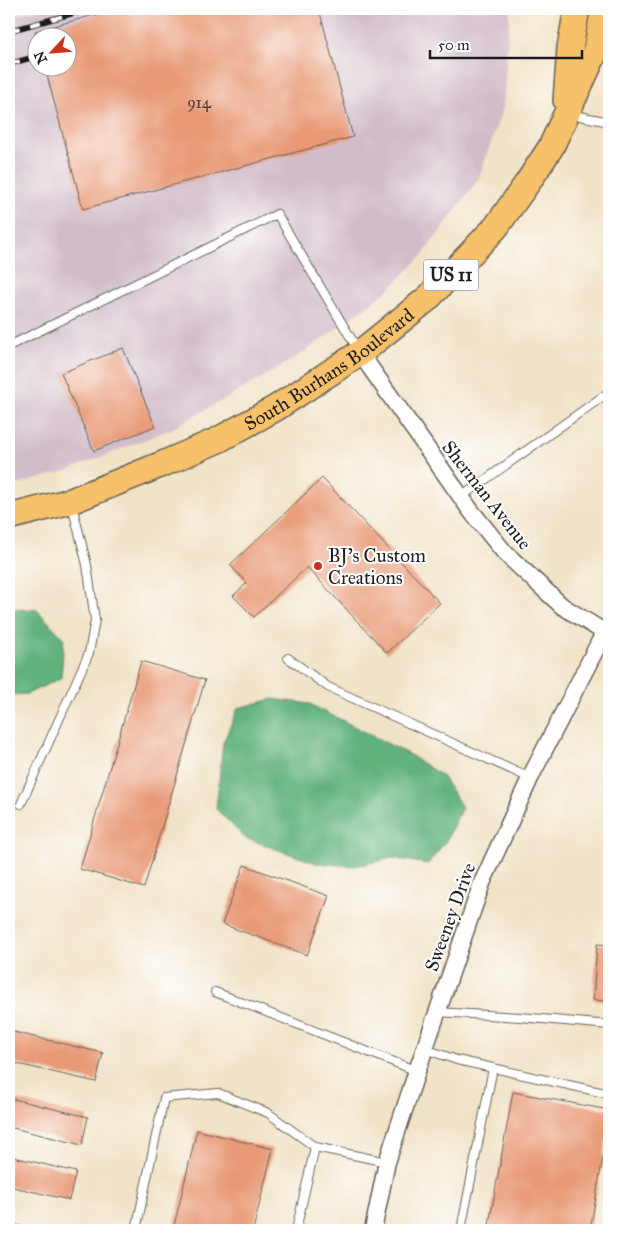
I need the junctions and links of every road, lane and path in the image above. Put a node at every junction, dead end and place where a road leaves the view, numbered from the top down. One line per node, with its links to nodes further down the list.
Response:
1 (577, 9): 3 (main road, South Burhans Boulevard / US 11)
2 (604, 9): 3 (main road, South Burhans Boulevard / US 11)
3 (565, 113): 4 (lane); 6 (main road, South Burhans Boulevard / US 11)
4 (609, 122)
5 (9, 346): 6 (lane)
6 (360, 353): 8 (street, Sherman Avenue); 9 (main road, South Burhans Boulevard / US 11)
7 (609, 392): 8 (lane)
8 (461, 497): 11 (street, Sherman Avenue)
9 (71, 501): 10 (main road, South Burhans Boulevard / US 11); 14 (lane)
10 (9, 517)
11 (607, 634): 13 (street, Sweeney Drive)
12 (288, 658): 13 (lane)
13 (530, 778): 16 (street, Sweeney Drive)
14 (20, 804)
15 (215, 992): 20 (lane)
16 (437, 1012): 17 (lane); 18 (street, Sweeney Drive)
17 (609, 1025)
18 (424, 1049): 19 (lane); 20 (street, Sweeney Drive)
19 (493, 1068): 21 (lane); 27 (lane)
20 (416, 1071): 23 (street, Sweeney Drive)
21 (609, 1094)
22 (315, 1147): 23 (lane); 24 (lane); 25 (lane)
23 (387, 1162): 26 (street, Sweeney Drive)
24 (136, 1230)
25 (296, 1230)
26 (373, 1230)
27 (461, 1230)

